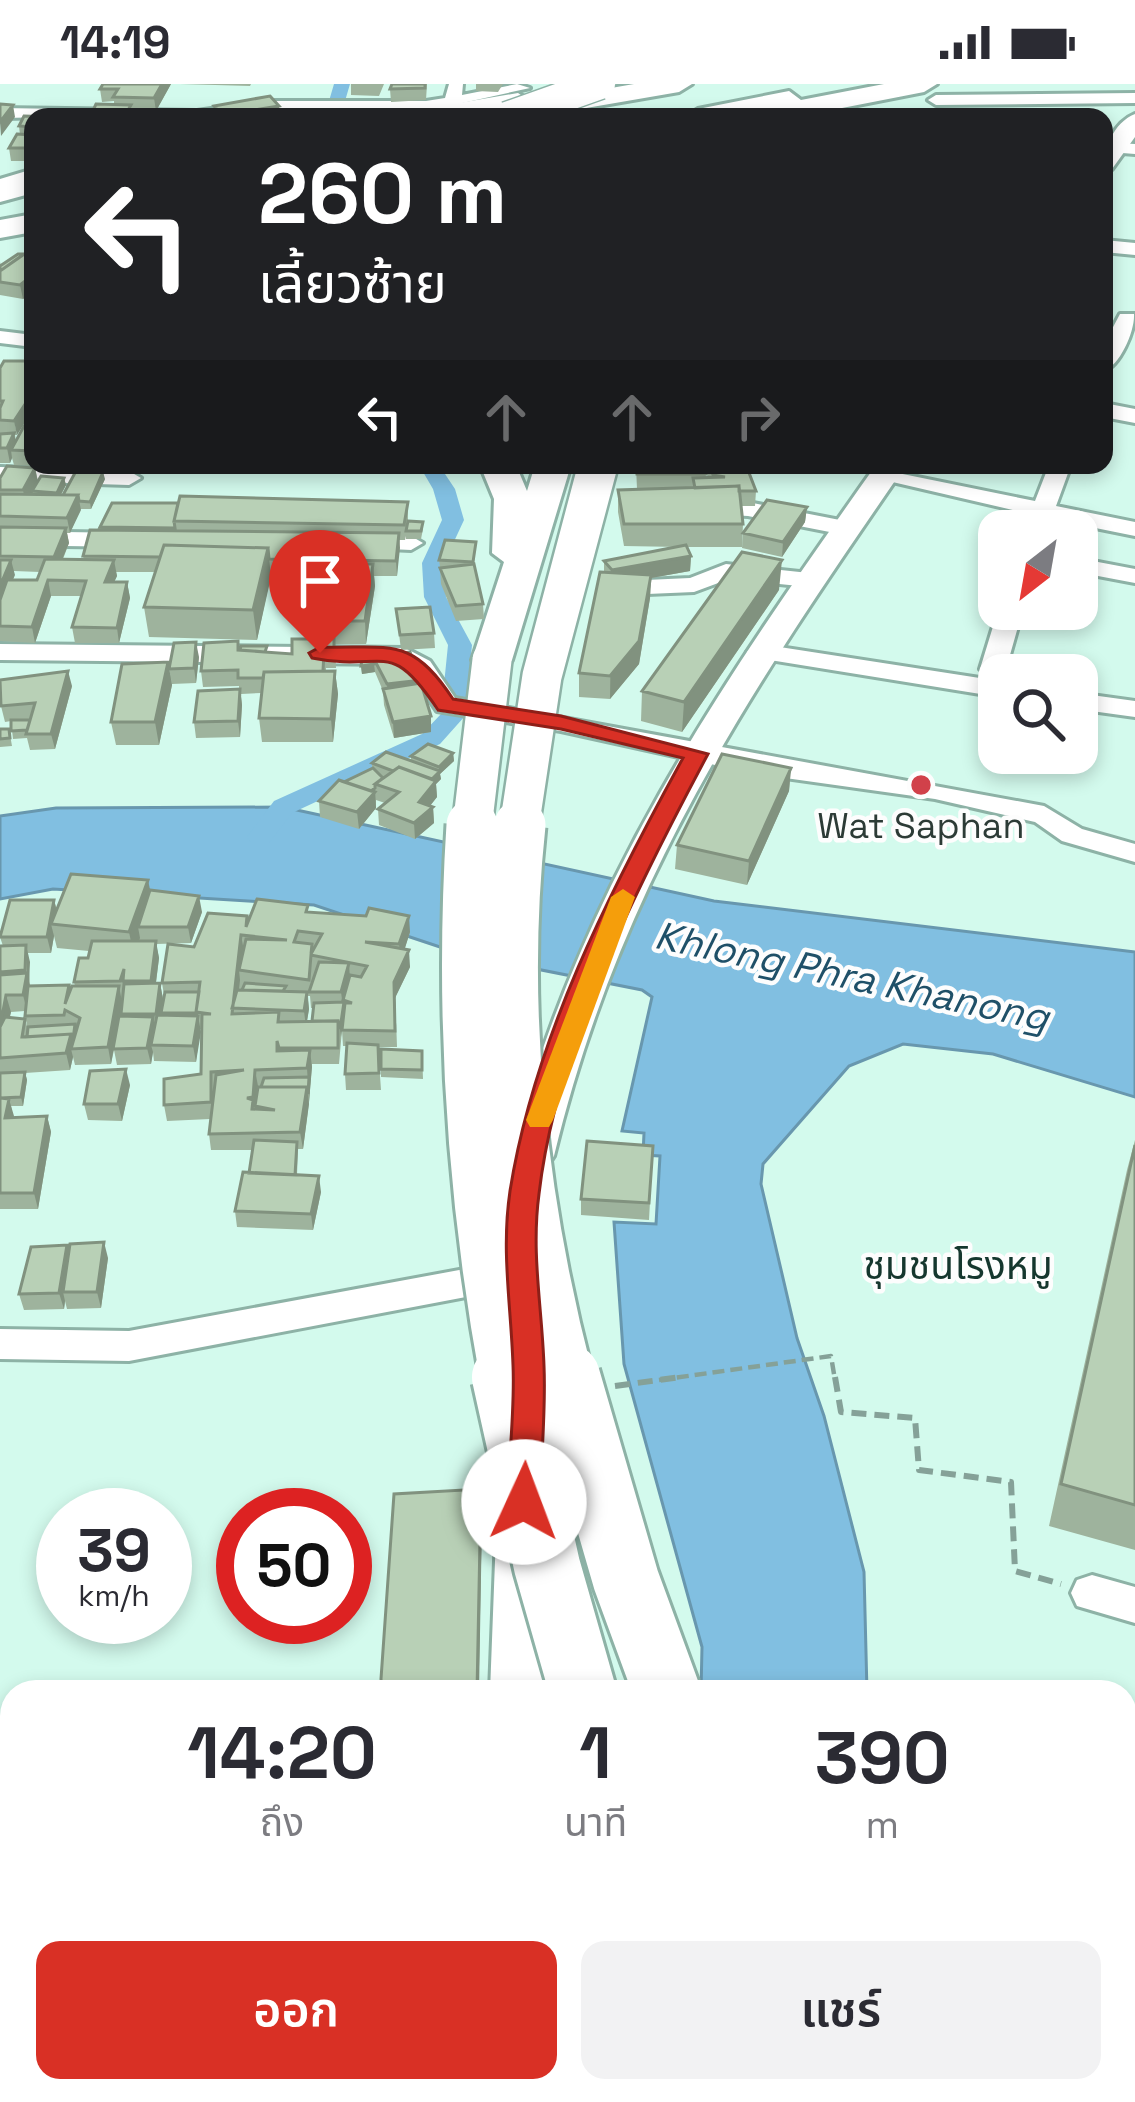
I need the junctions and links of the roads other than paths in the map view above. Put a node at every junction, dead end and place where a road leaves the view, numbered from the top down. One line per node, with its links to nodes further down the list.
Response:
1 (571, 84): 11 (highway)
2 (600, 84): 12 (highway, bridge)
3 (640, 84): 14 (highway)
4 (681, 84): 13 (highway, bridge)
5 (866, 84): 15 (highway)
6 (522, 88): 8 (street)
7 (930, 92): 9 (street); 16 (highway)
8 (454, 94): 10 (street)
9 (1135, 98)
10 (288, 108)
11 (481, 108)
12 (532, 108)
13 (541, 108)
14 (575, 108)
15 (742, 108)
16 (818, 108)
17 (1135, 121): 18 (main road)
18 (1118, 154)
19 (1127, 318): 20 (street)
20 (1113, 347)
21 (0, 474): 28 (street)
22 (502, 474): 45 (highway)
23 (551, 474): 45 (highway)
24 (596, 474): 57 (highway, bridge)
25 (885, 474): 33 (main road)
26 (896, 474): 30 (street)
27 (1057, 474): 31 (street)
28 (116, 500): 35 (street); 36 (street)
29 (669, 508): 33 (street)
30 (1006, 510)
31 (1043, 510)
32 (1098, 526): 34 (street)
33 (845, 528): 41 (main road)
34 (1135, 529)
35 (0, 538)
36 (160, 540)
37 (320, 542): 38 (street)
38 (411, 543)
39 (1098, 569): 40 (street)
40 (1135, 577)
41 (808, 580): 42 (street); 44 (main road)
42 (624, 588)
43 (0, 652): 49 (street)
44 (760, 652): 46 (street); 49 (main road)
45 (492, 660): 56 (highway, bridge)
46 (978, 677)
47 (1098, 704): 48 (street)
48 (1135, 710)
49 (696, 754): 50 (street); 51 (main road)
50 (1135, 853)
51 (518, 1273): 52 (street); 55 (main road)
52 (0, 1344)
53 (1092, 1593): 54 (street)
54 (1135, 1605)
55 (517, 1680)
56 (579, 1680)
57 (663, 1680)

